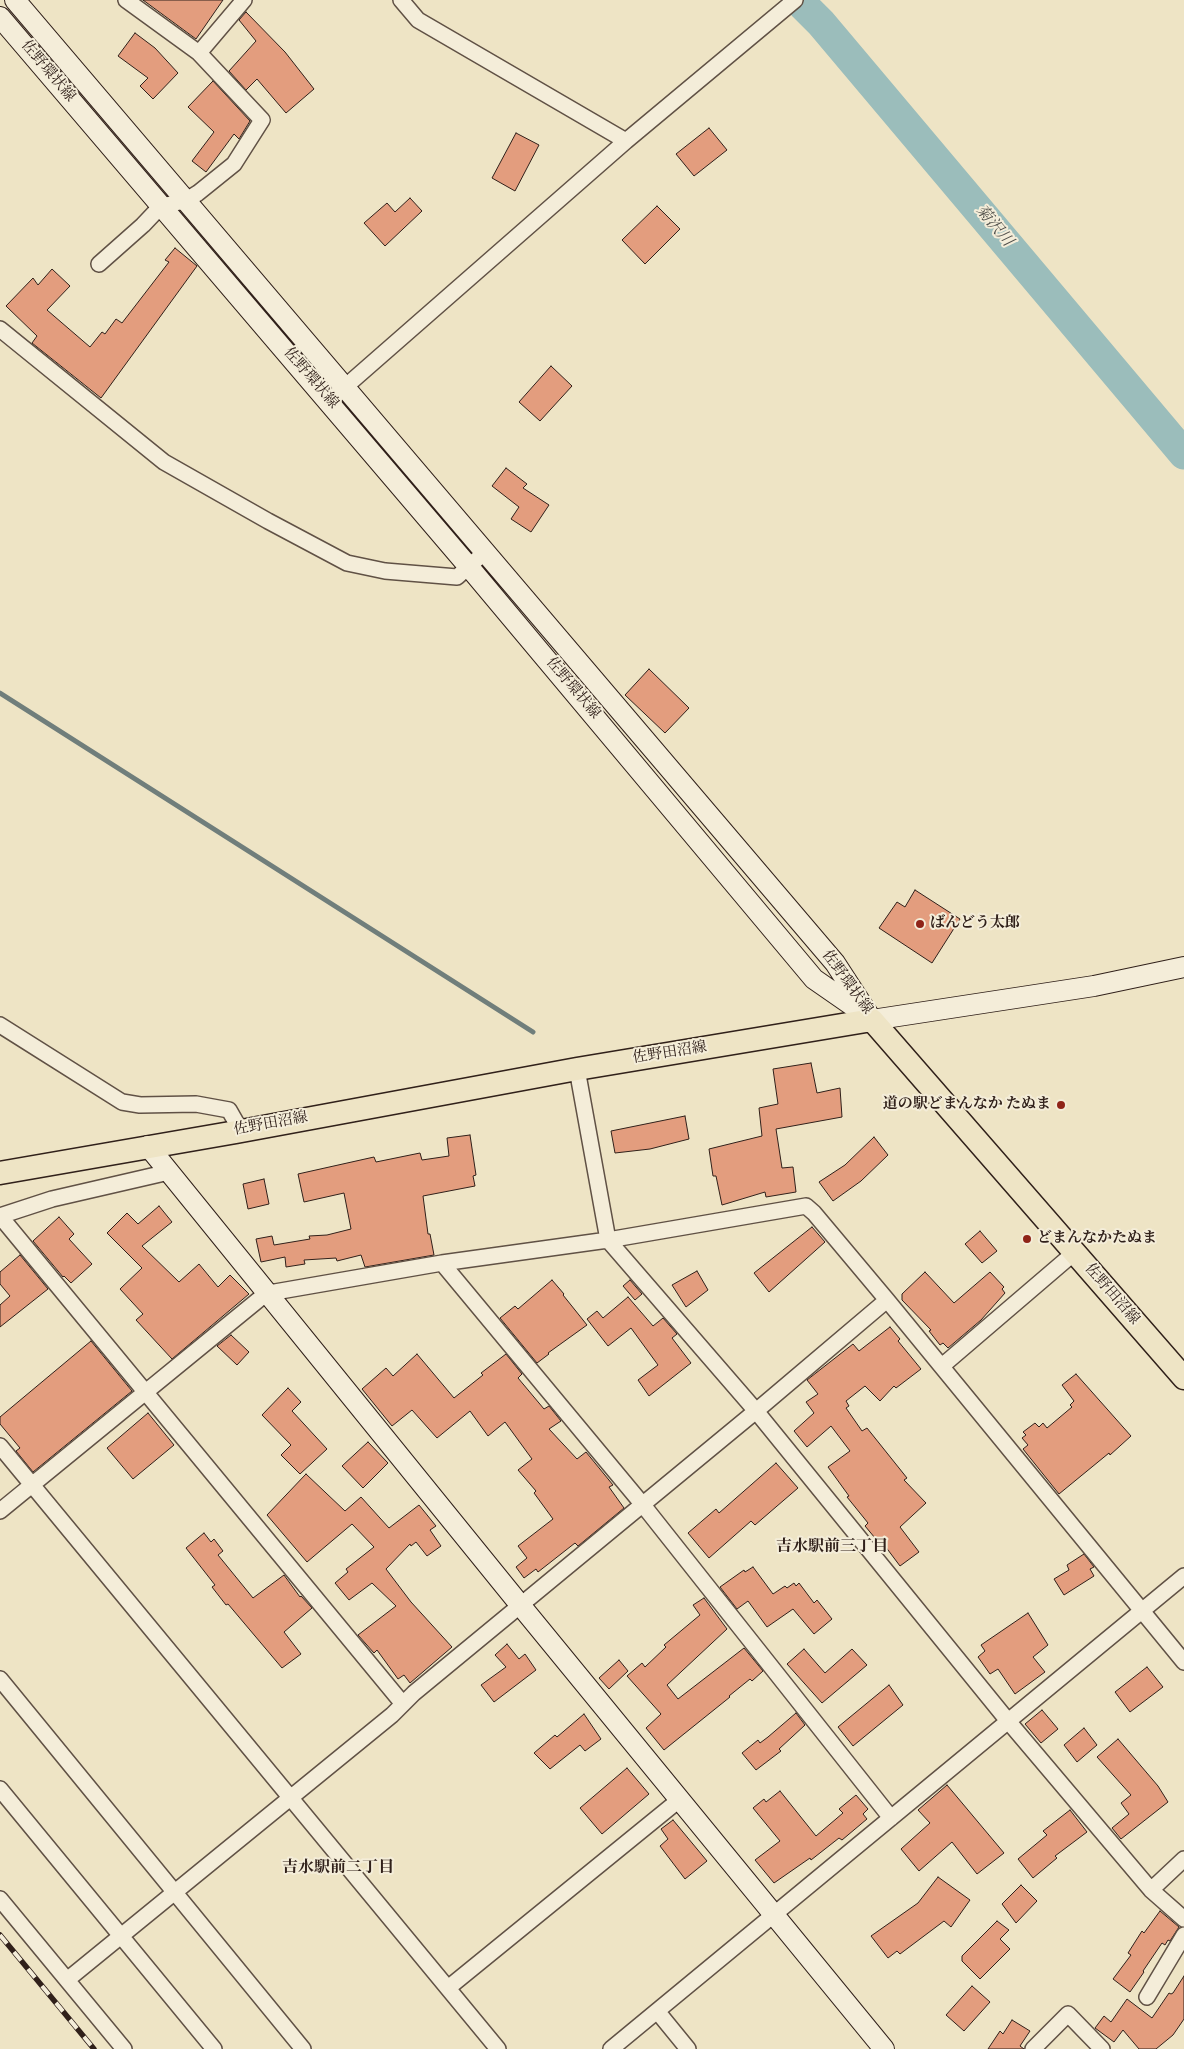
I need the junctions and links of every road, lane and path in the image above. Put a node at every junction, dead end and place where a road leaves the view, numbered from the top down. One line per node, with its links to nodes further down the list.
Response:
1 (15, 0): 9 (main road, 佐野環状線)
2 (126, 0): 7 (street)
3 (244, 0): 7 (street)
4 (401, 0): 8 (street)
5 (795, 0): 8 (street)
6 (0, 17): 10 (main road, 佐野環状線)
7 (199, 53): 9 (street)
8 (626, 141): 13 (street)
9 (185, 201): 10 (street); 13 (main road, 佐野環状線)
10 (161, 206): 11 (street); 13 (main road, 佐野環状線)
11 (99, 264)
12 (0, 329): 15 (street)
13 (336, 395): 14 (main road, 佐野環状線); 15 (main road, 佐野環状線)
14 (484, 553): 15 (street); 17 (main road, 佐野環状線)
15 (470, 567): 17 (main road, 佐野環状線)
16 (1184, 967): 17 (main road)
17 (872, 1020): 19 (main road, 佐野田沼線); 26 (main road, 佐野田沼線)
18 (0, 1026): 20 (street)
19 (577, 1069): 20 (main road, 佐野田沼線); 25 (street)
20 (241, 1131): 21 (main road, 佐野田沼線)
21 (148, 1146): 22 (main road); 23 (main road, 佐野田沼線)
22 (169, 1172): 24 (street); 28 (main road)
23 (0, 1173)
24 (0, 1216): 32 (street)
25 (608, 1240): 27 (street); 29 (street); 33 (street)
26 (1074, 1253): 30 (street); 31 (main road, 佐野田沼線)
27 (442, 1263): 28 (street); 36 (street)
28 (268, 1292): 32 (street); 39 (main road)
29 (887, 1300): 30 (street); 33 (street)
30 (942, 1366): 40 (street)
31 (1184, 1378)
32 (146, 1392): 35 (street); 43 (street)
33 (756, 1412): 36 (street); 44 (street)
34 (0, 1446): 35 (street)
35 (32, 1485): 37 (street); 46 (street)
36 (643, 1505): 39 (street); 48 (street)
37 (0, 1511)
38 (1184, 1576): 40 (street)
39 (521, 1606): 43 (street); 47 (main road)
40 (1142, 1611): 41 (street); 44 (street)
41 (1184, 1662)
42 (0, 1679): 51 (street)
43 (403, 1704): 46 (street)
44 (1008, 1720): 48 (street); 50 (street)
45 (0, 1789): 56 (street)
46 (290, 1798): 51 (street); 58 (street)
47 (679, 1800): 53 (main road); 58 (street)
48 (891, 1818): 53 (street)
49 (1184, 1859): 50 (street)
50 (1151, 1890): 54 (street)
51 (176, 1891): 56 (street); 63 (street)
52 (0, 1899): 57 (street)
53 (774, 1915): 60 (street); 67 (main road)
54 (1184, 1920)
55 (1184, 1935): 59 (street)
56 (122, 1936): 57 (street); 62 (street)
57 (67, 1980): 61 (street)
58 (448, 1988): 64 (street)
59 (1147, 1997)
60 (656, 2011): 65 (street); 66 (street)
61 (124, 2049)
62 (214, 2049)
63 (303, 2049)
64 (498, 2049)
65 (610, 2049)
66 (688, 2049)
67 (884, 2049)
68 (1033, 2049): 69 (street)
69 (1102, 2049)

